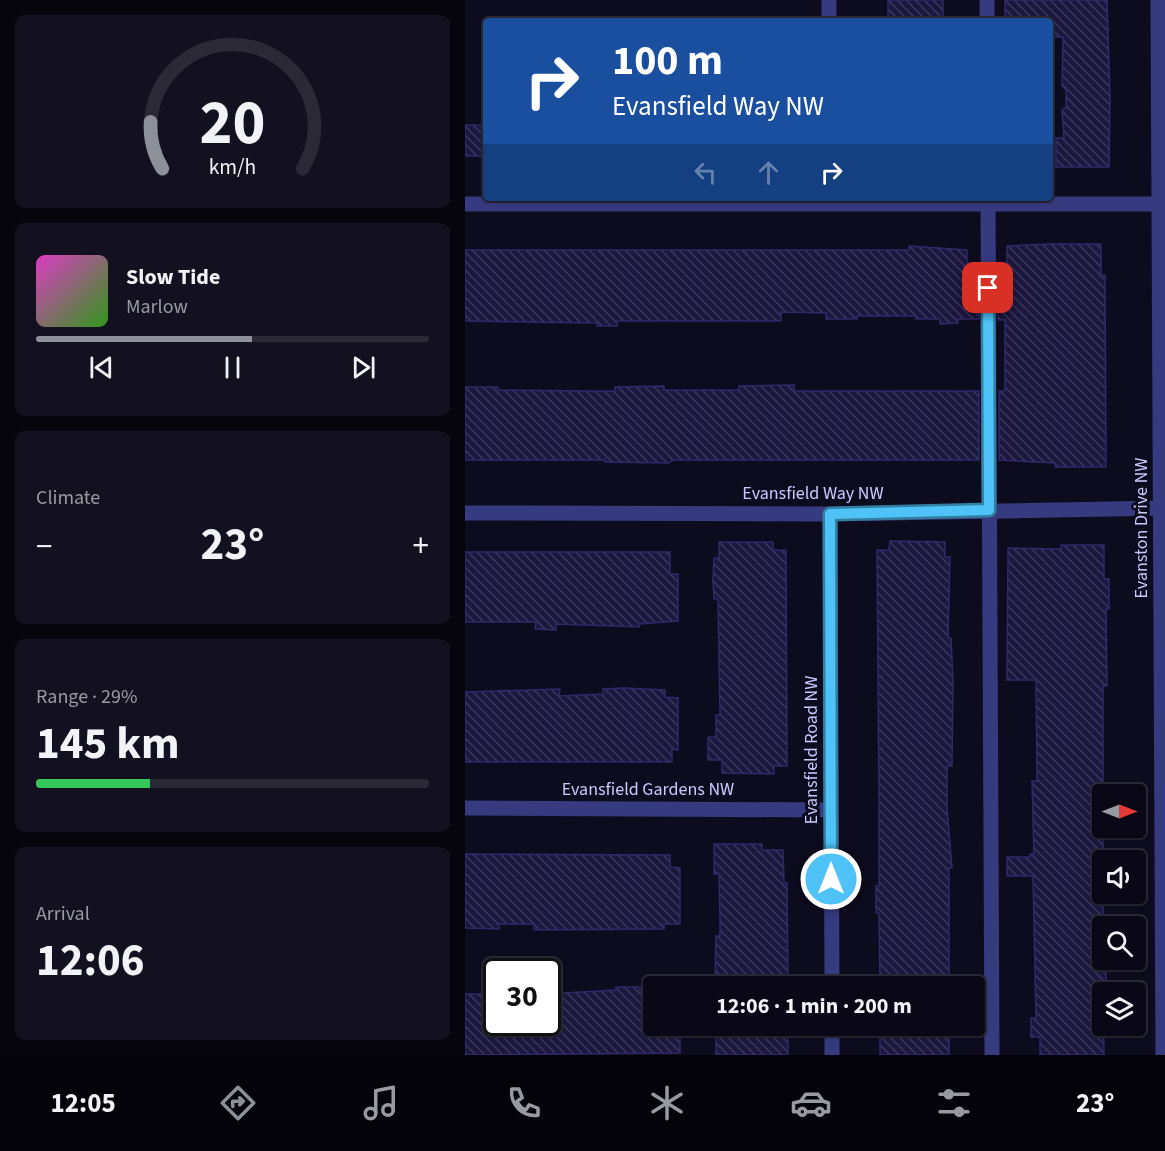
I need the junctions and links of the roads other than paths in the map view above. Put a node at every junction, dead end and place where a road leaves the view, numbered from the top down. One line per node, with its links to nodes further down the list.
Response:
1 (829, 0): 4 (street)
2 (987, 0): 5 (street)
3 (1158, 0): 9 (street, Evanston Drive NW)
4 (829, 18)
5 (987, 18)
6 (831, 201): 7 (street); 8 (street)
7 (988, 201): 9 (street); 11 (street)
8 (465, 204)
9 (1162, 204): 10 (street, Evanston Drive NW)
10 (1163, 508): 11 (street, Evansfield Way NW); 20 (street, Evanston Drive NW)
11 (989, 510): 13 (street, Evansfield Way NW); 19 (street)
12 (465, 513): 13 (street, Evansfield Way NW)
13 (830, 514): 15 (street, Evansfield Road NW)
14 (465, 808): 15 (street, Evansfield Gardens NW)
15 (831, 810): 16 (street, Evansfield Road NW)
16 (832, 976)
17 (832, 1036): 18 (street)
18 (832, 1055)
19 (992, 1055)
20 (1163, 1055)

